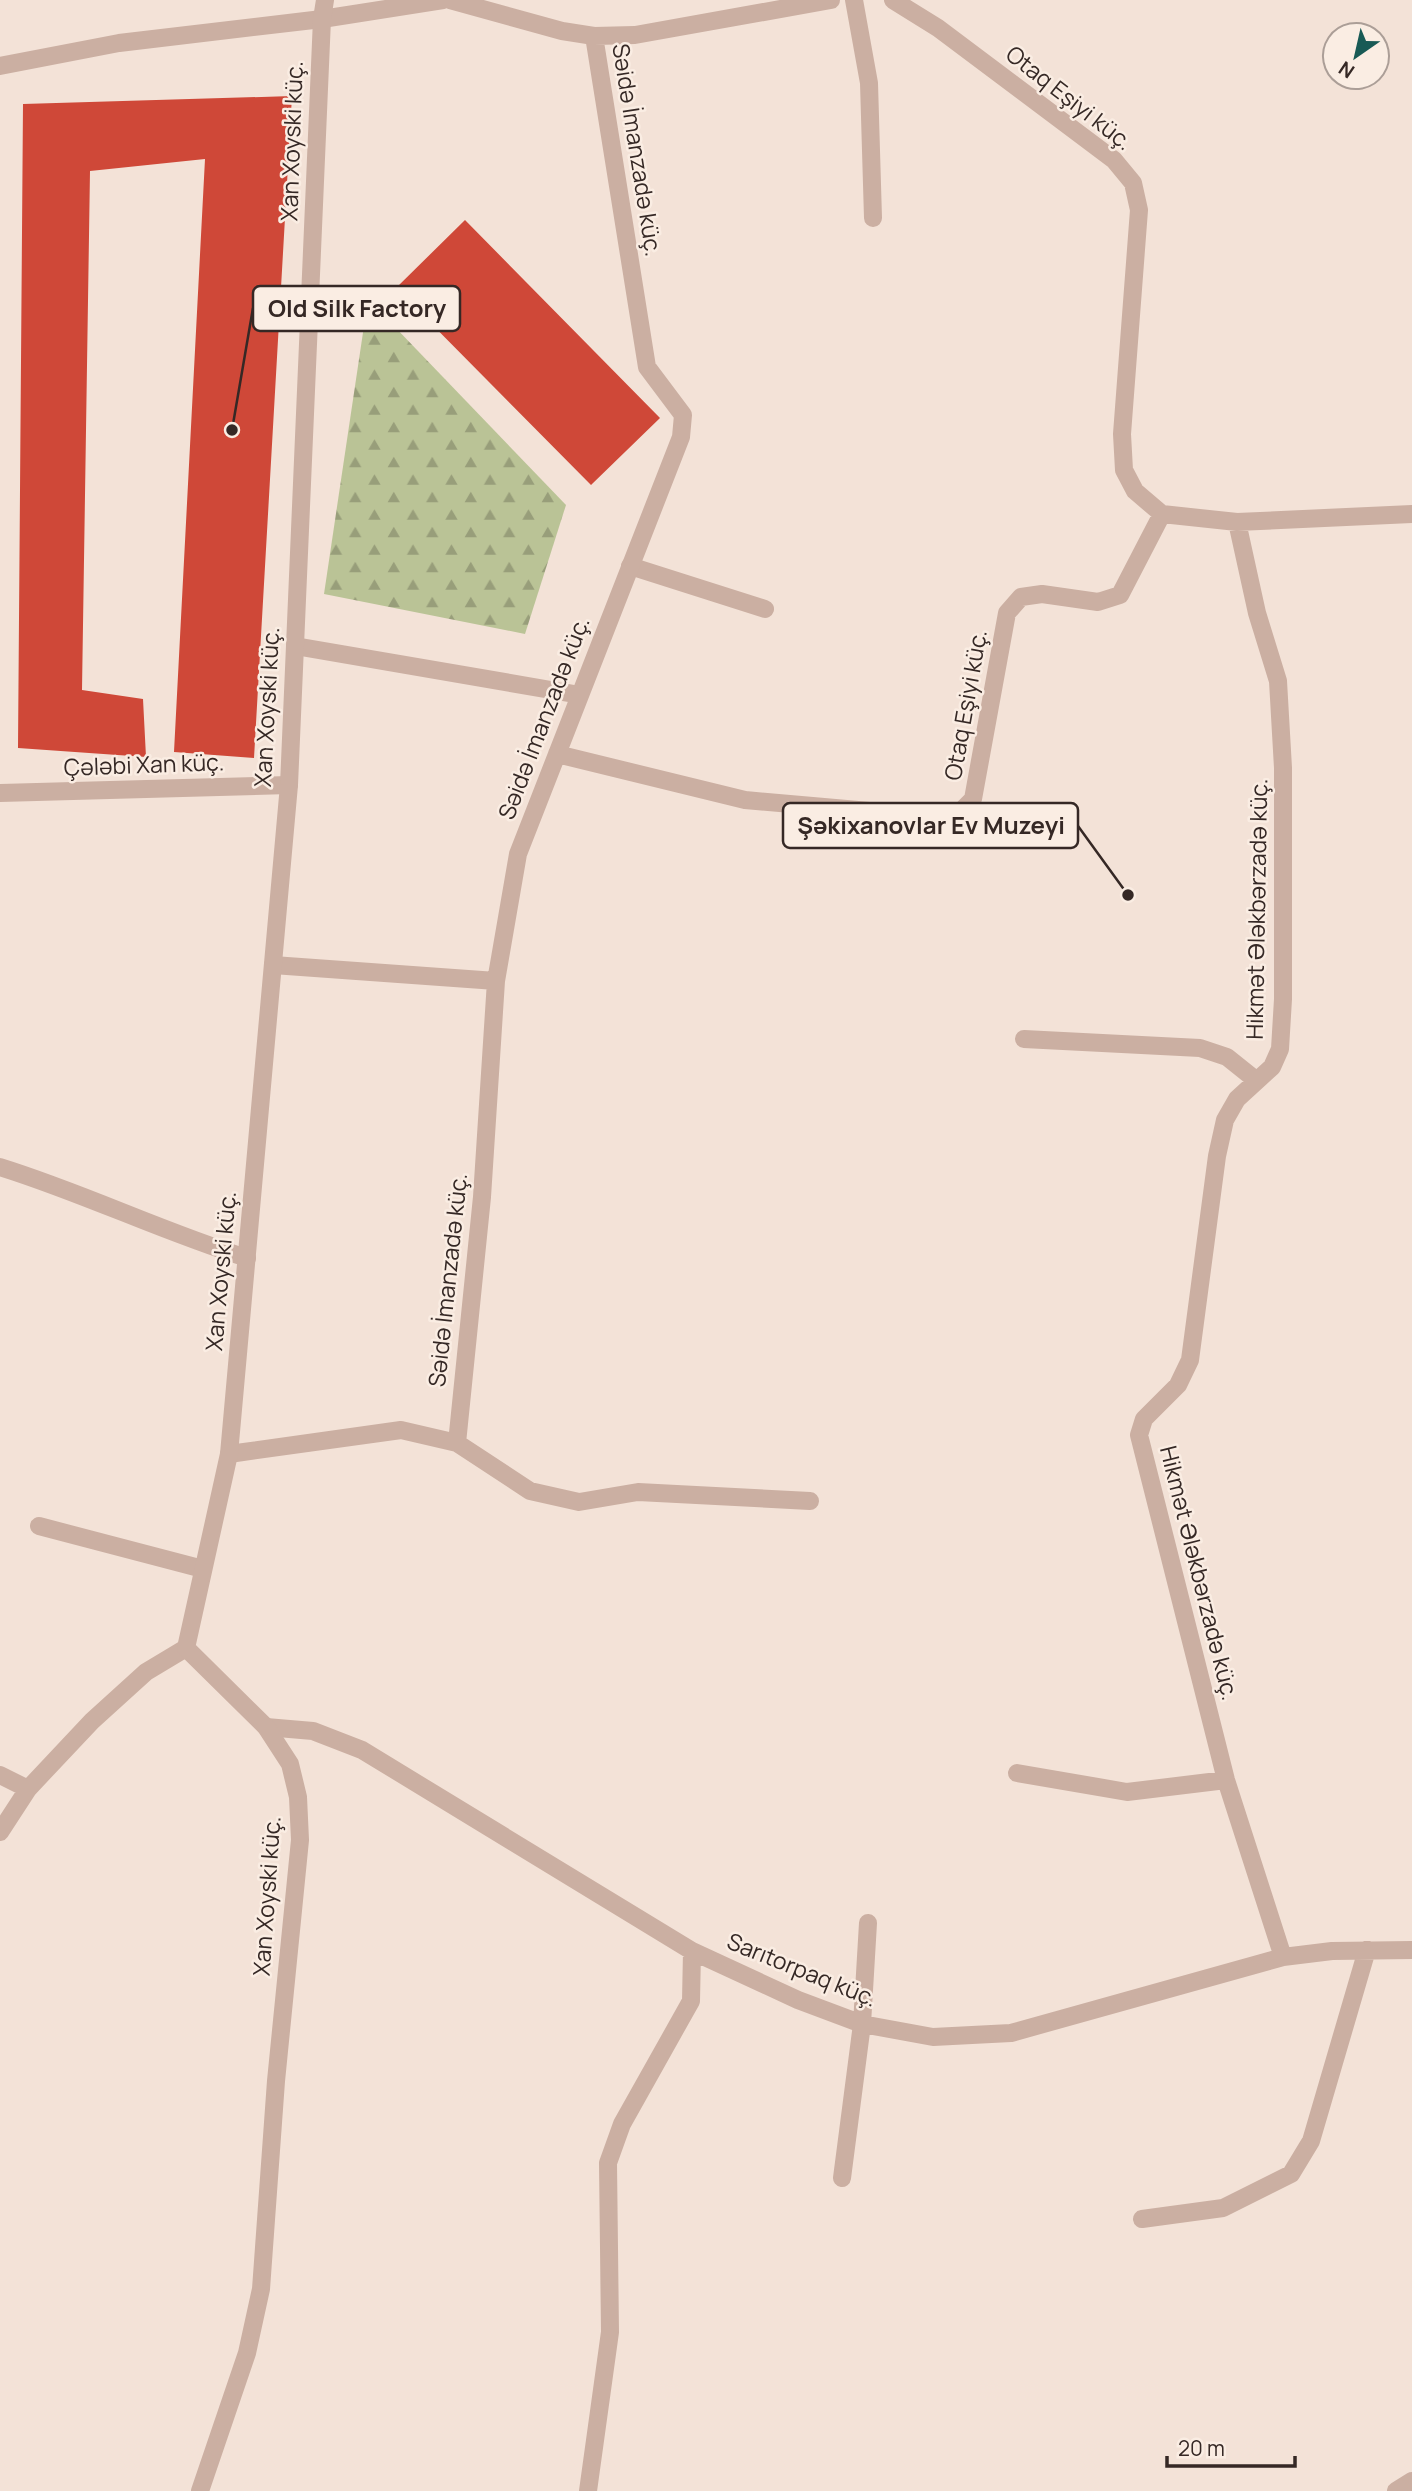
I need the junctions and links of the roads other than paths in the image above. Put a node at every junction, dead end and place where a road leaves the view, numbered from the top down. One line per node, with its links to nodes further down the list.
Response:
1 (325, 0): 7 (street, Xan Xoyski küç.)
2 (443, 0): 7 (street)
3 (450, 0): 8 (street)
4 (831, 0): 8 (street)
5 (854, 0): 10 (street)
6 (893, 0): 11 (street, Otaq Eşiyi küç.)
7 (322, 19): 9 (street); 16 (street, Xan Xoyski küç.)
8 (594, 36): 14 (street, Səidə İmanzadə küç.)
9 (0, 66)
10 (873, 218)
11 (1162, 514): 13 (street); 18 (street, Otaq Eşiyi küç.)
12 (1412, 514): 13 (street)
13 (1237, 522): 24 (street, Hikmət Ələkbərzadə küç.)
14 (630, 566): 15 (street); 17 (street, Səidə İmanzadə küç.)
15 (765, 610)
16 (295, 646): 17 (street); 19 (street, Xan Xoyski küç.)
17 (580, 695): 18 (street, Səidə İmanzadə küç.)
18 (557, 754): 22 (street, Səidə İmanzadə küç.)
19 (289, 785): 20 (street, Çələbi Xan küç.); 21 (street, Xan Xoyski küç.)
20 (0, 793)
21 (273, 965): 22 (street); 26 (street, Xan Xoyski küç.)
22 (495, 981): 27 (street, Səidə İmanzadə küç.)
23 (1024, 1039): 24 (street)
24 (1257, 1082): 36 (street, Hikmət Ələkbərzadə küç.)
25 (0, 1167): 26 (street)
26 (247, 1258): 28 (street, Xan Xoyski küç.)
27 (457, 1443): 28 (street); 29 (street)
28 (229, 1454): 31 (street, Xan Xoyski küç.)
29 (810, 1501)
30 (39, 1526): 31 (street)
31 (203, 1569): 32 (street, Xan Xoyski küç.)
32 (186, 1648): 33 (street, Xan Xoyski küç.); 37 (street)
33 (266, 1727): 42 (street, Sarıtorpaq küç.); 48 (street, Xan Xoyski küç.)
34 (1017, 1773): 36 (street)
35 (0, 1775): 37 (street)
36 (1226, 1780): 43 (street, Hikmət Ələkbərzadə küç.)
37 (28, 1789): 38 (street)
38 (0, 1832)
39 (868, 1923): 44 (street)
40 (1367, 1950): 41 (street, Sarıtorpaq küç.); 43 (street, Sarıtorpaq küç.); 46 (street)
41 (1412, 1950)
42 (692, 1951): 44 (street, Sarıtorpaq küç.); 49 (street)
43 (1283, 1957): 44 (street, Sarıtorpaq küç.)
44 (862, 2024): 45 (street)
45 (842, 2178)
46 (1142, 2219)
47 (1412, 2481): 50 (street)
48 (200, 2491)
49 (588, 2491)
50 (1396, 2491)

